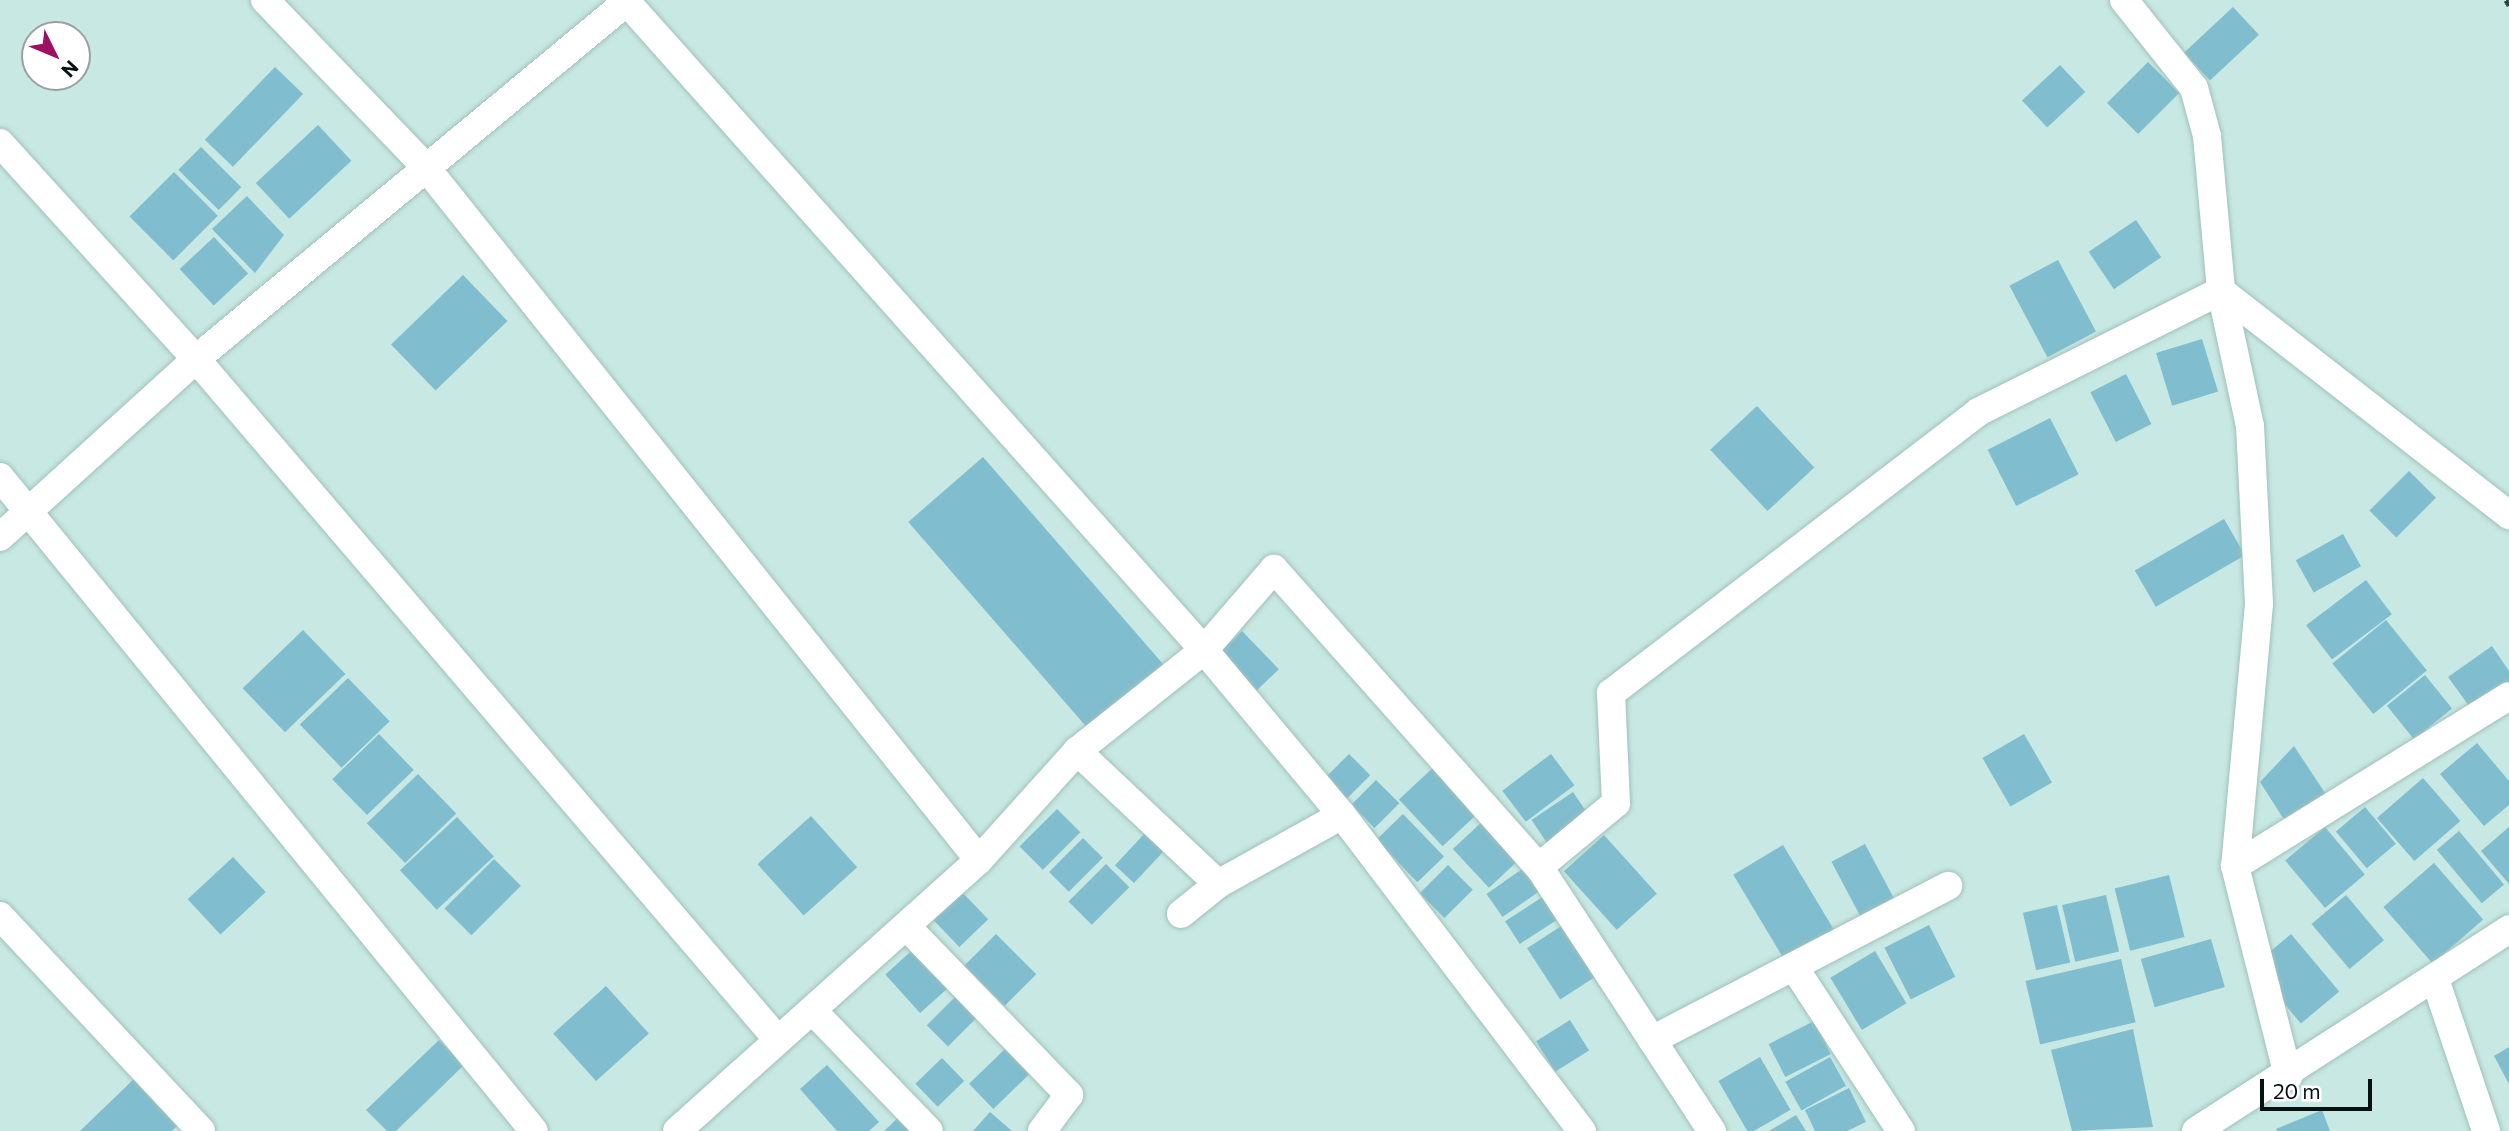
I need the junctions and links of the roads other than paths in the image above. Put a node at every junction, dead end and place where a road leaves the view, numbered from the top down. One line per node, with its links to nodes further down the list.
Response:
1 (265, 0): 5 (street)
2 (2124, 0): 6 (street)
3 (627, 1): 5 (street); 12 (street)
4 (0, 144): 7 (street)
5 (424, 165): 7 (street); 16 (street)
6 (2221, 291): 10 (street); 17 (street); 18 (street)
7 (196, 359): 9 (street); 28 (street)
8 (0, 477): 9 (street)
9 (30, 509): 11 (street); 33 (street)
10 (2509, 515)
11 (0, 537)
12 (1204, 650): 14 (street); 15 (street); 18 (street)
13 (2509, 696): 17 (street)
14 (1077, 751): 16 (street); 19 (street)
15 (1342, 815): 19 (street); 37 (street)
16 (979, 860): 23 (street)
17 (2235, 866): 30 (street)
18 (1539, 867): 29 (street)
19 (1218, 884): 21 (street)
20 (1948, 886): 25 (street)
21 (1181, 914)
22 (0, 916): 32 (street)
23 (906, 926): 27 (street); 36 (street)
24 (2509, 929): 26 (street)
25 (1796, 970): 29 (street); 39 (street)
26 (2435, 982): 30 (street); 41 (street)
27 (812, 1010): 28 (street); 35 (street)
28 (778, 1040): 34 (street)
29 (1652, 1041): 38 (street)
30 (2288, 1076): 31 (street)
31 (2236, 1121): 40 (street)
32 (201, 1131)
33 (534, 1131)
34 (677, 1131)
35 (929, 1131)
36 (1042, 1131)
37 (1582, 1131)
38 (1712, 1131)
39 (1901, 1131)
40 (2196, 1131)
41 (2486, 1131)

